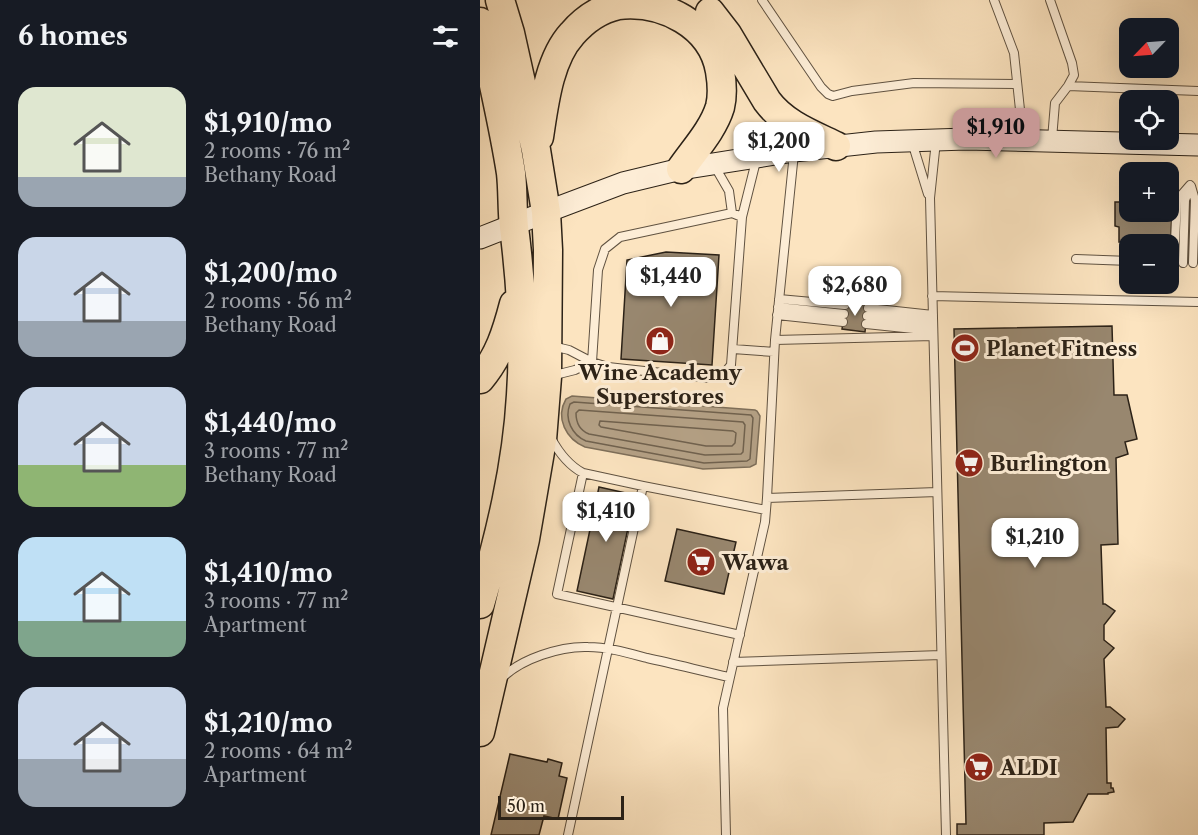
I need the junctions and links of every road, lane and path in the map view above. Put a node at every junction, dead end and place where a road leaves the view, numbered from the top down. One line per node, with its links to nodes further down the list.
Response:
1 (500, 0): 16 (highway)
2 (694, 0): 15 (highway)
3 (762, 0): 7 (lane)
4 (994, 0): 7 (lane)
5 (1050, 0): 8 (lane)
6 (480, 22): 27 (highway)
7 (1016, 84): 11 (lane)
8 (1068, 86): 9 (lane); 13 (lane)
9 (1198, 91)
10 (937, 140): 11 (street); 12 (street); 23 (lane)
11 (1024, 140): 13 (street)
12 (911, 141): 15 (street); 23 (lane)
13 (1051, 141): 14 (street)
14 (1198, 145)
15 (836, 146): 17 (street)
16 (536, 150): 20 (highway); 24 (highway)
17 (794, 151): 18 (street); 38 (lane)
18 (757, 157): 19 (street); 26 (lane)
19 (713, 164): 20 (street); 25 (lane)
20 (681, 169): 24 (street)
21 (1190, 185): 22 (lane); 28 (lane); 32 (lane); 34 (lane)
22 (1198, 193)
23 (930, 198): 36 (lane)
24 (546, 212): 27 (street); 42 (highway)
25 (732, 213): 26 (lane); 45 (lane)
26 (742, 217): 43 (lane)
27 (514, 224): 29 (street); 35 (highway)
28 (1174, 234)
29 (480, 238)
30 (1076, 259): 31 (lane)
31 (1119, 261)
32 (1195, 262): 34 (lane)
33 (1179, 263): 34 (lane)
34 (1183, 263)
35 (519, 278): 47 (highway); 54 (highway)
36 (932, 297): 37 (lane); 40 (lane)
37 (1198, 302)
38 (778, 307): 39 (lane); 41 (lane)
39 (844, 314)
40 (933, 326): 40 (lane); 41 (lane); 51 (lane)
41 (775, 339): 44 (lane)
42 (548, 346): 45 (lane); 46 (highway)
43 (732, 349): 44 (lane); 45 (lane)
44 (774, 352): 52 (lane)
45 (592, 362): 46 (lane)
46 (547, 377): 48 (highway)
47 (480, 379)
48 (544, 423): 49 (lane); 61 (highway)
49 (584, 473): 50 (lane); 55 (lane)
50 (644, 486): 53 (lane); 55 (lane)
51 (937, 492): 52 (lane); 58 (lane)
52 (767, 498): 53 (lane)
53 (766, 510): 56 (lane)
54 (480, 604)
55 (617, 607): 56 (lane); 57 (lane)
56 (740, 634): 59 (lane)
57 (609, 649): 60 (lane); 61 (lane); 62 (lane)
58 (941, 655): 59 (lane); 64 (lane)
59 (733, 662): 60 (lane)
60 (729, 677): 63 (lane)
61 (483, 719)
62 (568, 835)
63 (726, 835)
64 (946, 835)

